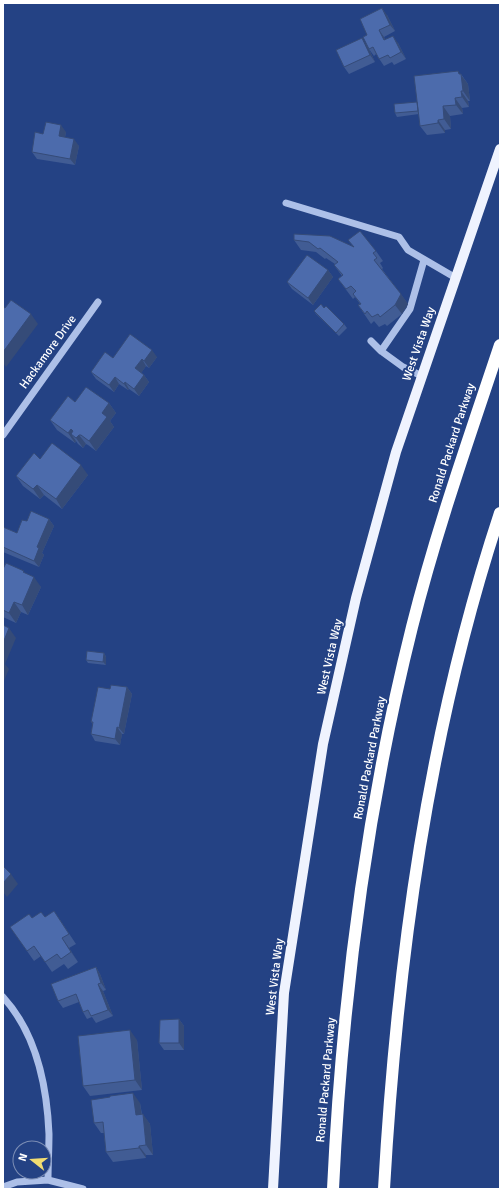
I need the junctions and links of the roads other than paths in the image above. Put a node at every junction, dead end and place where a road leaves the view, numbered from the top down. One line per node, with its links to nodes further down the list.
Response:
1 (500, 149): 4 (main road, West Vista Way)
2 (286, 202): 3 (street)
3 (424, 260): 4 (street); 8 (street)
4 (456, 278): 9 (main road, West Vista Way)
5 (98, 302): 10 (street, Hackamore Drive)
6 (371, 341): 8 (street)
7 (500, 345): 19 (highway, Ronald Packard Parkway)
8 (381, 351): 9 (street)
9 (422, 376): 18 (main road, West Vista Way)
10 (6, 424): 11 (street, Hackamore Drive)
11 (3, 435)
12 (500, 513): 20 (highway)
13 (3, 997): 14 (street)
14 (49, 1140)
15 (48, 1180): 16 (street); 17 (street)
16 (3, 1187)
17 (83, 1189)
18 (273, 1189)
19 (333, 1189)
20 (384, 1189)

